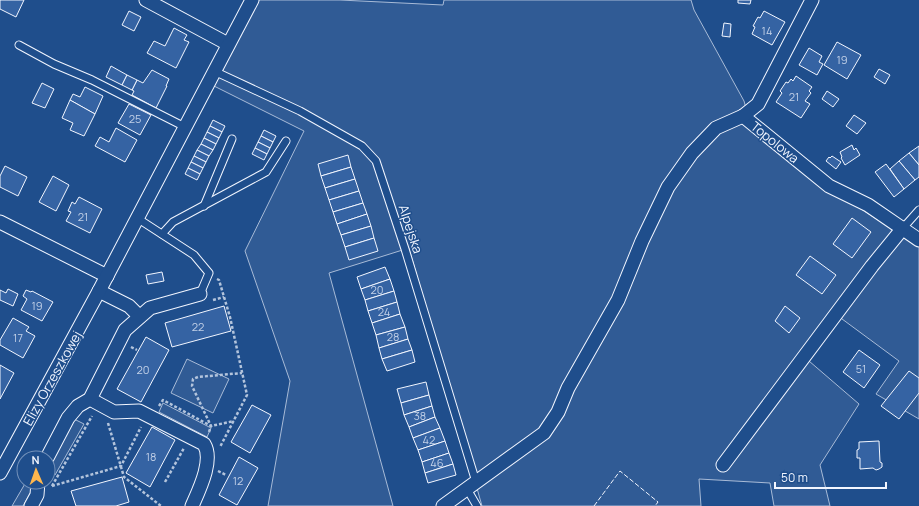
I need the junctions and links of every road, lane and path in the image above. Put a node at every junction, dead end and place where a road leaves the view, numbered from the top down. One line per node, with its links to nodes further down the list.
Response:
1 (146, 0): 4 (street)
2 (252, 0): 4 (street, Elizy Orzeszkowej)
3 (812, 0): 7 (street, Topolowa)
4 (228, 44): 6 (street, Elizy Orzeszkowej)
5 (19, 45): 8 (lane)
6 (214, 71): 8 (street, Elizy Orzeszkowej); 40 (lane, Alpejska)
7 (743, 116): 15 (street, Topolowa); 40 (street)
8 (185, 127): 13 (street, Elizy Orzeszkowej)
9 (232, 138): 11 (lane)
10 (286, 141): 11 (lane)
11 (204, 206): 16 (lane)
12 (919, 210): 15 (lane)
13 (137, 218): 16 (lane); 19 (street, Elizy Orzeszkowej)
14 (0, 222): 19 (street)
15 (903, 228): 17 (street, Topolowa); 36 (street)
16 (162, 234): 18 (lane)
17 (919, 240)
18 (209, 273): 21 (lane); 22 (path)
19 (107, 276): 20 (street, Elizy Orzeszkowej)
20 (99, 291): 23 (street); 38 (street, Elizy Orzeszkowej)
21 (205, 297): 22 (path); 23 (street)
22 (224, 297): 26 (path)
23 (139, 316): 27 (street)
24 (132, 341): 25 (path)
25 (126, 352)
26 (242, 373): 29 (path); 31 (path)
27 (95, 401): 28 (street); 35 (street); 37 (path)
28 (147, 415): 31 (path); 33 (street); 37 (path)
29 (234, 421): 31 (path); 34 (path)
30 (108, 422): 37 (path)
31 (211, 426): 32 (path)
32 (208, 435)
33 (190, 437): 39 (path); 44 (street)
34 (219, 449)
35 (51, 450)
36 (723, 465)
37 (121, 466): 43 (path)
38 (2, 467)
39 (165, 482)
40 (471, 486): 45 (street); 46 (lane, Alpejska)
41 (37, 490): 42 (street)
42 (31, 506)
43 (161, 506)
44 (192, 506)
45 (443, 506)
46 (477, 506)

